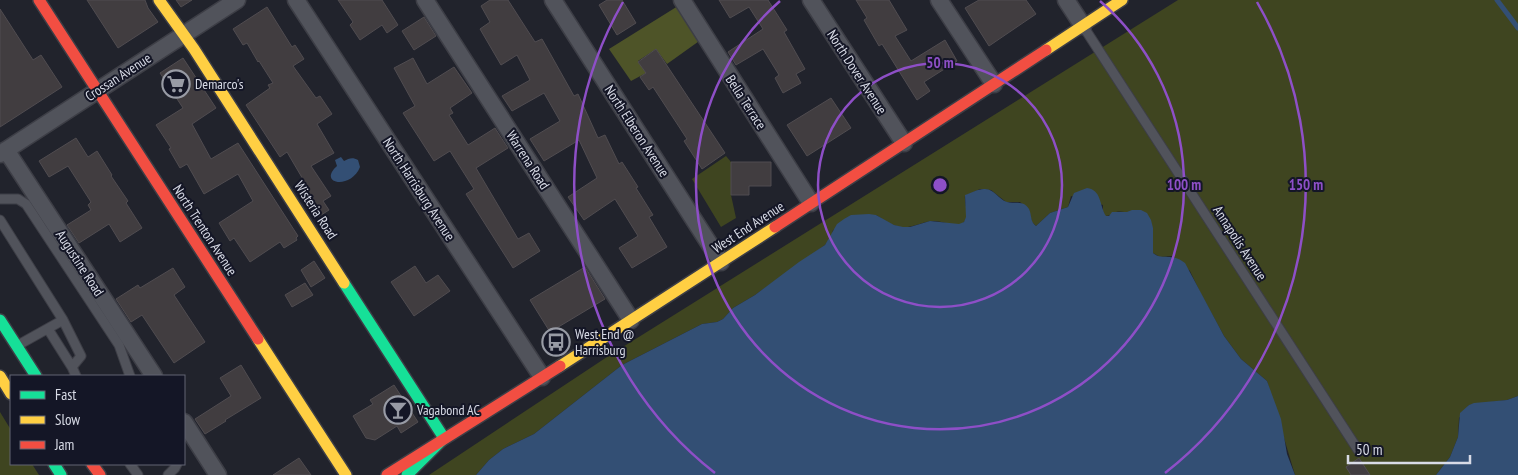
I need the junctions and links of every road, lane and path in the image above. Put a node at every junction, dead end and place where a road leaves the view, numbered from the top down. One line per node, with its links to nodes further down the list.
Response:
1 (38, 0): 15 (main road, North Trenton Avenue)
2 (159, 0): 13 (main road, Wisteria Road)
3 (237, 0): 13 (street, Crossan Avenue)
4 (296, 0): 33 (street, North Harrisburg Avenue)
5 (424, 0): 24 (street, Warrena Road)
6 (553, 0): 21 (street, North Elberon Avenue)
7 (682, 0): 19 (street, Bella Terrace)
8 (811, 0): 16 (street, North Dover Avenue)
9 (939, 0): 14 (street)
10 (1066, 0): 12 (street)
11 (1122, 0): 12 (main road, West End Avenue)
12 (1082, 26): 14 (main road, West End Avenue); 37 (lane, Annapolis Avenue)
13 (184, 35): 15 (street, Crossan Avenue); 36 (main road, Wisteria Road)
14 (994, 84): 16 (main road, West End Avenue)
15 (96, 91): 17 (street, Crossan Avenue); 41 (main road, North Trenton Avenue)
16 (904, 143): 19 (main road, West End Avenue)
17 (3, 152): 31 (street, Augustine Road)
18 (0, 199): 30 (lane)
19 (811, 203): 21 (main road, West End Avenue)
20 (0, 220): 23 (lane)
21 (721, 262): 24 (main road, West End Avenue)
22 (0, 320): 26 (main road)
23 (63, 320): 25 (lane); 27 (lane)
24 (631, 320): 33 (main road, West End Avenue)
25 (48, 328): 26 (lane); 27 (lane)
26 (17, 346): 28 (main road)
27 (72, 367): 29 (lane)
28 (35, 375)
29 (76, 375)
30 (130, 375)
31 (153, 375)
32 (0, 376): 34 (main road)
33 (542, 377): 36 (main road, West End Avenue)
34 (10, 392)
35 (185, 424): 40 (street)
36 (444, 438): 42 (main road, West End Avenue); 43 (main road)
37 (1358, 450)
38 (176, 465): 39 (lane)
39 (168, 475)
40 (218, 475)
41 (346, 475)
42 (387, 475)
43 (408, 475)

